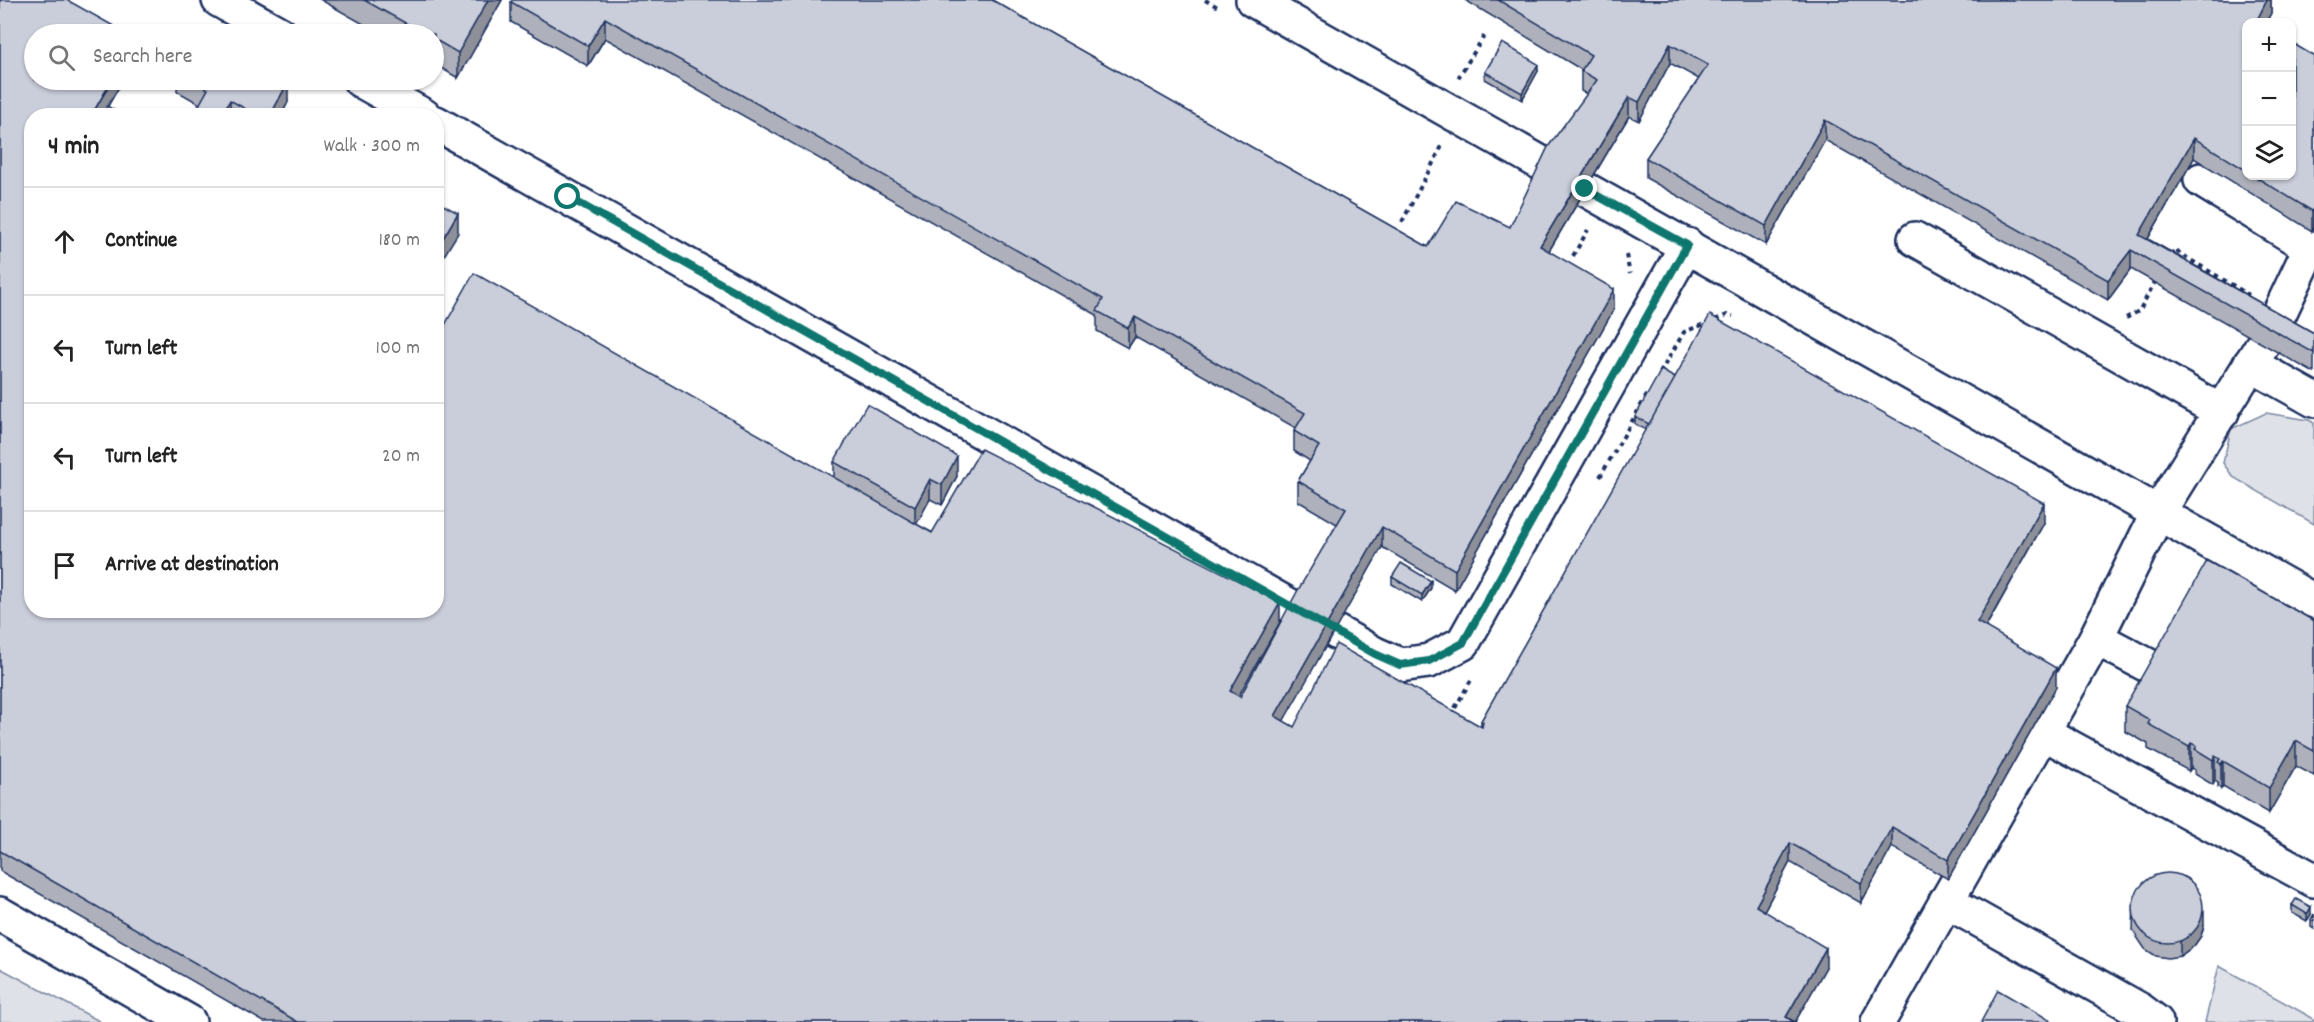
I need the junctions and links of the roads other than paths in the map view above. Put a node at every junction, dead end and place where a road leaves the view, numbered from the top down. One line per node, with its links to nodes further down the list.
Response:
1 (219, 0): 3 (lane)
2 (1253, 0): 7 (lane)
3 (262, 24)
4 (378, 90): 5 (lane)
5 (410, 108)
6 (444, 128): 12 (lane)
7 (1548, 166)
8 (2201, 180): 11 (lane)
9 (1585, 189): 12 (lane)
10 (1915, 239): 15 (lane)
11 (2312, 244): 13 (lane)
12 (1687, 245): 16 (lane)
13 (2261, 334): 14 (lane); 15 (lane)
14 (2314, 400)
15 (2222, 412): 16 (lane)
16 (2158, 513): 17 (lane); 18 (lane)
17 (2314, 601)
18 (2096, 638): 19 (lane); 20 (lane)
19 (2149, 666)
20 (2042, 732): 21 (lane); 22 (lane)
21 (2314, 880)
22 (1946, 901): 25 (lane); 26 (lane)
23 (0, 914): 24 (lane)
24 (189, 1022)
25 (1878, 1022)
26 (2156, 1022)

